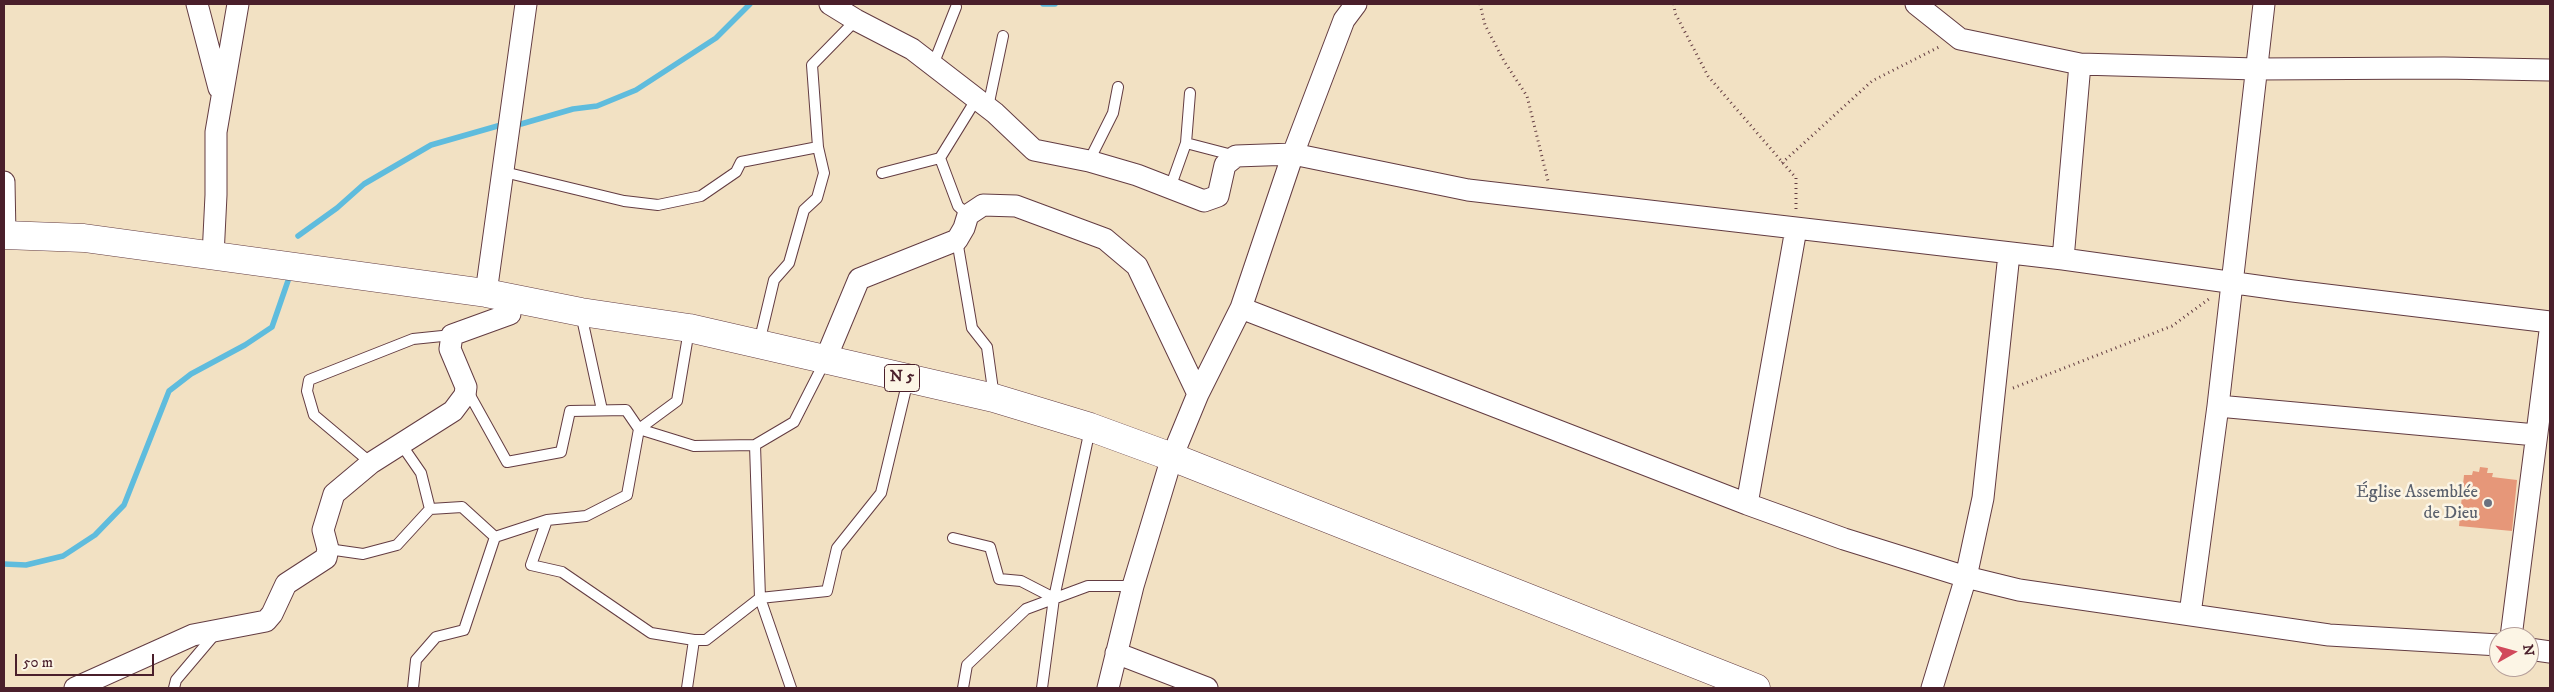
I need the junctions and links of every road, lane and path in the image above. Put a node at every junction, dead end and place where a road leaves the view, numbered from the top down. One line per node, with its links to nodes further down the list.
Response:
1 (197, 4): 20 (street)
2 (238, 4): 20 (street)
3 (526, 4): 29 (street)
4 (830, 4): 11 (street)
5 (1356, 4): 24 (street)
6 (1480, 4): 33 (path)
7 (1674, 4): 28 (path)
8 (1916, 4): 13 (street)
9 (2264, 4): 16 (street)
10 (956, 8): 15 (lane)
11 (856, 20): 15 (street); 23 (lane)
12 (1003, 36): 21 (lane)
13 (1960, 38): 14 (street); 28 (path)
14 (2080, 64): 16 (street); 40 (street)
15 (933, 65): 21 (street)
16 (2256, 69): 17 (street); 41 (street)
17 (2550, 70)
18 (1118, 87): 27 (lane)
19 (1190, 93): 22 (lane)
20 (221, 96): 39 (street)
21 (983, 103): 26 (lane); 27 (street)
22 (1186, 143): 25 (lane); 32 (lane)
23 (818, 147): 29 (lane); 49 (lane)
24 (1293, 154): 25 (street); 33 (street); 43 (street)
25 (1236, 156): 32 (street)
26 (940, 158): 30 (lane); 34 (lane)
27 (1089, 161): 32 (street)
28 (1782, 163): 35 (path)
29 (504, 172): 42 (street)
30 (882, 173)
31 (4, 182): 36 (street)
32 (1170, 188)
33 (1553, 200): 35 (street)
34 (968, 215): 37 (street); 53 (street)
35 (1796, 229): 38 (street); 65 (street)
36 (4, 235): 39 (highway, N 5)
37 (957, 240): 50 (street); 55 (lane)
38 (2009, 254): 40 (street); 54 (street)
39 (212, 256): 42 (highway, N 5)
40 (2063, 259): 41 (street)
41 (2232, 283): 45 (street); 54 (path); 56 (street)
42 (497, 295): 44 (highway, N 5); 48 (street)
43 (1241, 308): 53 (street); 65 (street)
44 (581, 312): 46 (highway, N 5); 57 (lane)
45 (2550, 322)
46 (690, 328): 49 (highway, N 5); 59 (lane)
47 (2550, 331): 60 (street)
48 (452, 335): 52 (street); 64 (lane)
49 (759, 344): 50 (highway, N 5)
50 (826, 358): 51 (highway, N 5); 62 (lane)
51 (908, 379): 55 (highway, N 5); 73 (lane)
52 (466, 387): 57 (lane); 61 (street)
53 (1198, 394): 63 (street)
54 (1994, 395): 71 (street)
55 (994, 398): 58 (highway, N 5)
56 (2218, 406): 60 (street); 75 (street)
57 (602, 410): 59 (lane)
58 (1090, 426): 63 (highway, N 5); 74 (lane)
59 (639, 429): 62 (lane); 67 (lane)
60 (2536, 435): 76 (street)
61 (401, 444): 64 (street); 66 (lane)
62 (755, 445): 73 (lane)
63 (1172, 457): 72 (street); 90 (highway, N 5)
64 (371, 462): 70 (street)
65 (1748, 504): 71 (street)
66 (430, 509): 68 (lane); 70 (lane)
67 (547, 520): 68 (lane); 78 (lane)
68 (495, 537): 83 (lane)
69 (953, 538): 74 (lane)
70 (328, 550): 77 (street)
71 (1966, 577): 75 (street); 91 (street)
72 (1133, 586): 74 (lane); 80 (street)
73 (760, 598): 78 (lane); 85 (lane)
74 (1054, 598): 86 (lane); 87 (lane)
75 (2190, 614): 79 (street)
76 (2512, 627)
77 (218, 630): 81 (street); 82 (lane)
78 (694, 640): 84 (lane)
79 (2489, 644)
80 (1116, 653): 88 (street); 89 (street)
81 (75, 688)
82 (174, 688)
83 (413, 688)
84 (686, 688)
85 (791, 688)
86 (963, 688)
87 (1042, 688)
88 (1107, 688)
89 (1207, 688)
90 (1756, 688)
91 (1932, 688)

